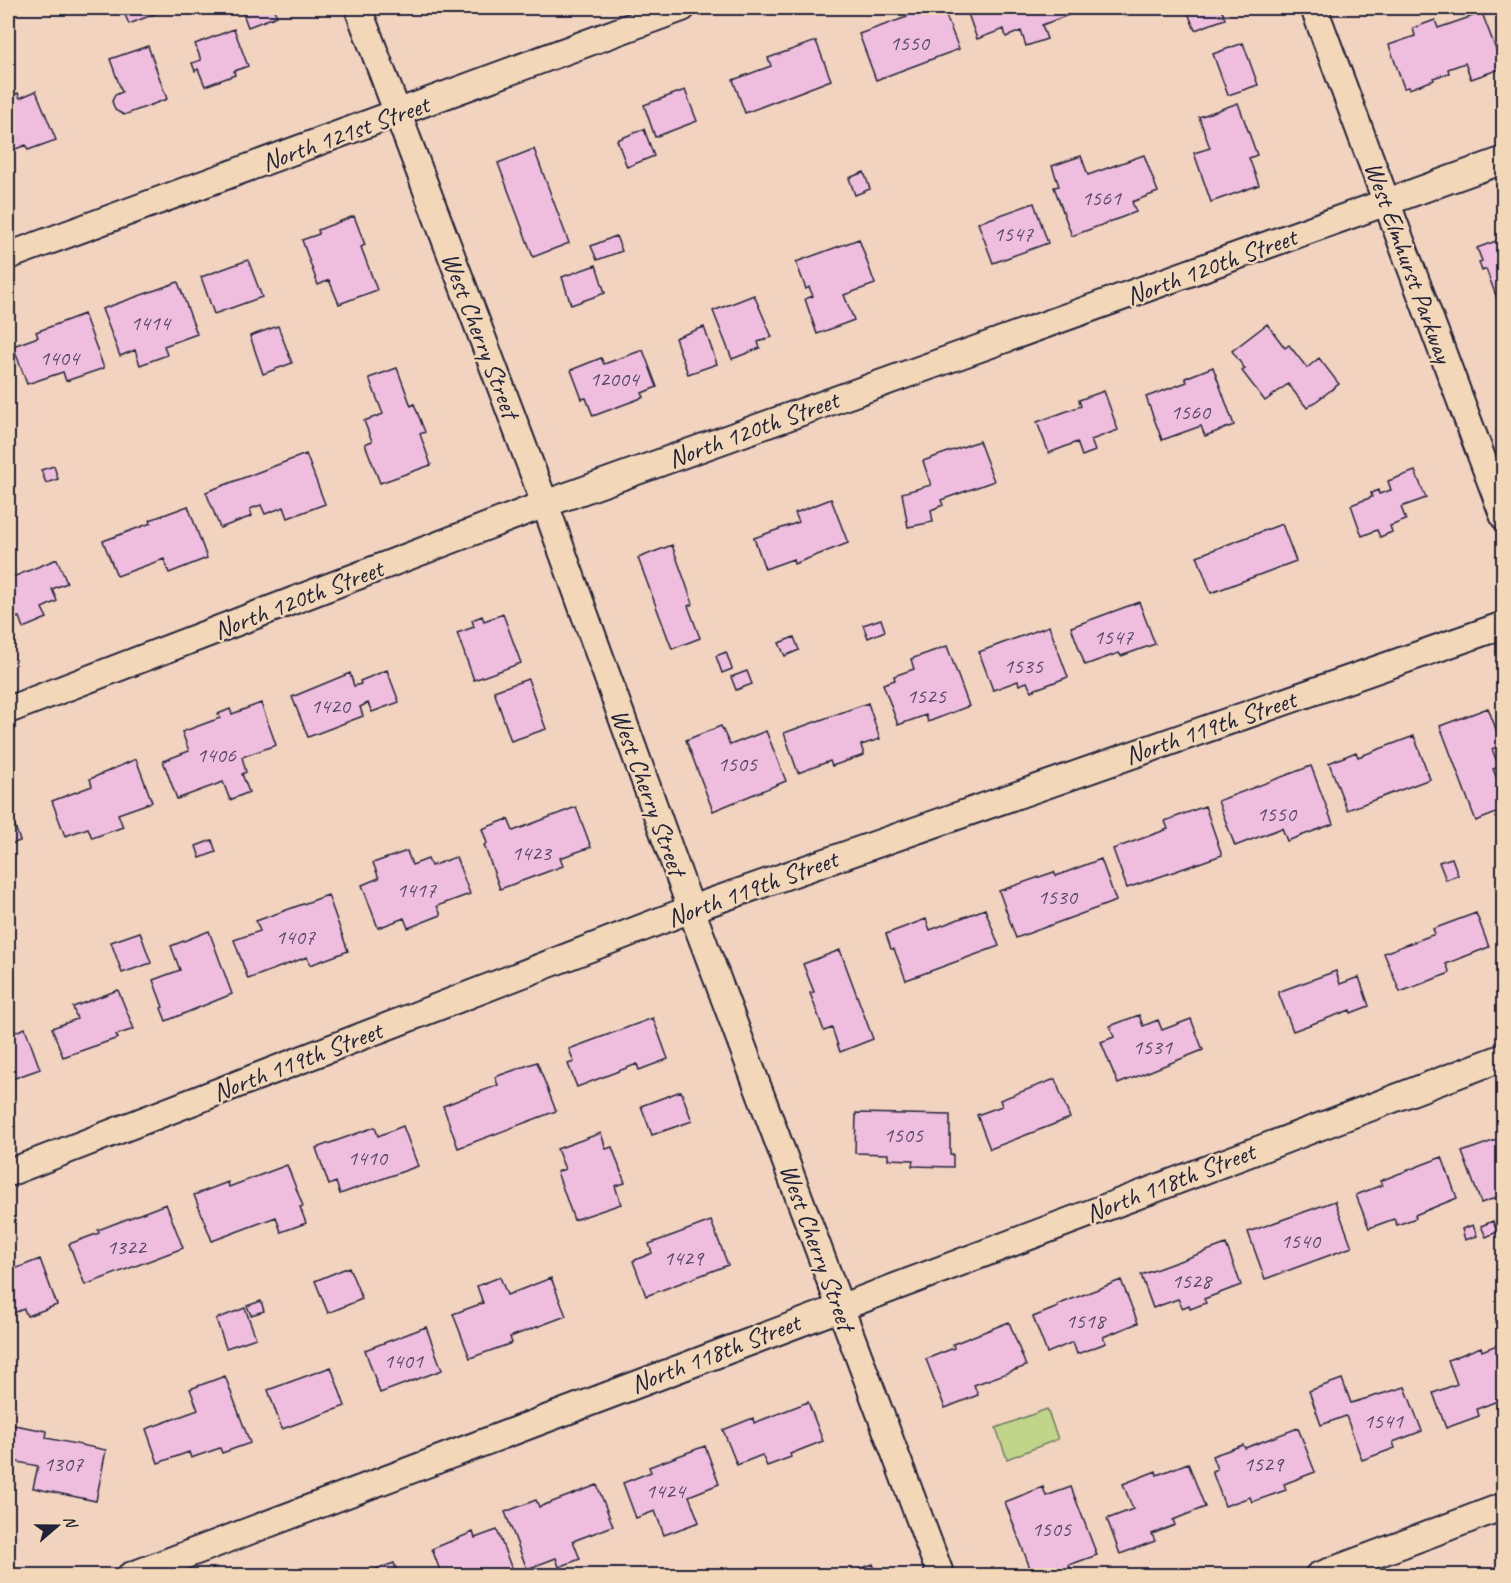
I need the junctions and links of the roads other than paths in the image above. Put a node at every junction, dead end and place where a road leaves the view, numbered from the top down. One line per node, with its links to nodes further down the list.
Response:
1 (358, 8): 4 (street, West Cherry Street)
2 (682, 8): 4 (street, North 121st Street)
3 (1314, 8): 6 (street, West Elmhurst Parkway)
4 (398, 114): 7 (street, North 121st Street); 8 (street, West Cherry Street)
5 (1503, 160): 6 (street, North 120th Street)
6 (1388, 202): 8 (street, North 120th Street); 9 (street, West Elmhurst Parkway)
7 (8, 256)
8 (545, 504): 11 (street, North 120th Street); 12 (street, West Cherry Street)
9 (1503, 517)
10 (1503, 625): 12 (street, North 119th Street)
11 (8, 710)
12 (691, 909): 14 (street, North 119th Street); 15 (street, West Cherry Street)
13 (1503, 1057): 15 (street, North 118th Street)
14 (8, 1173)
15 (840, 1306): 17 (street, North 118th Street); 18 (street, West Cherry Street)
16 (1503, 1506): 19 (street)
17 (130, 1575)
18 (941, 1575)
19 (1318, 1575)

